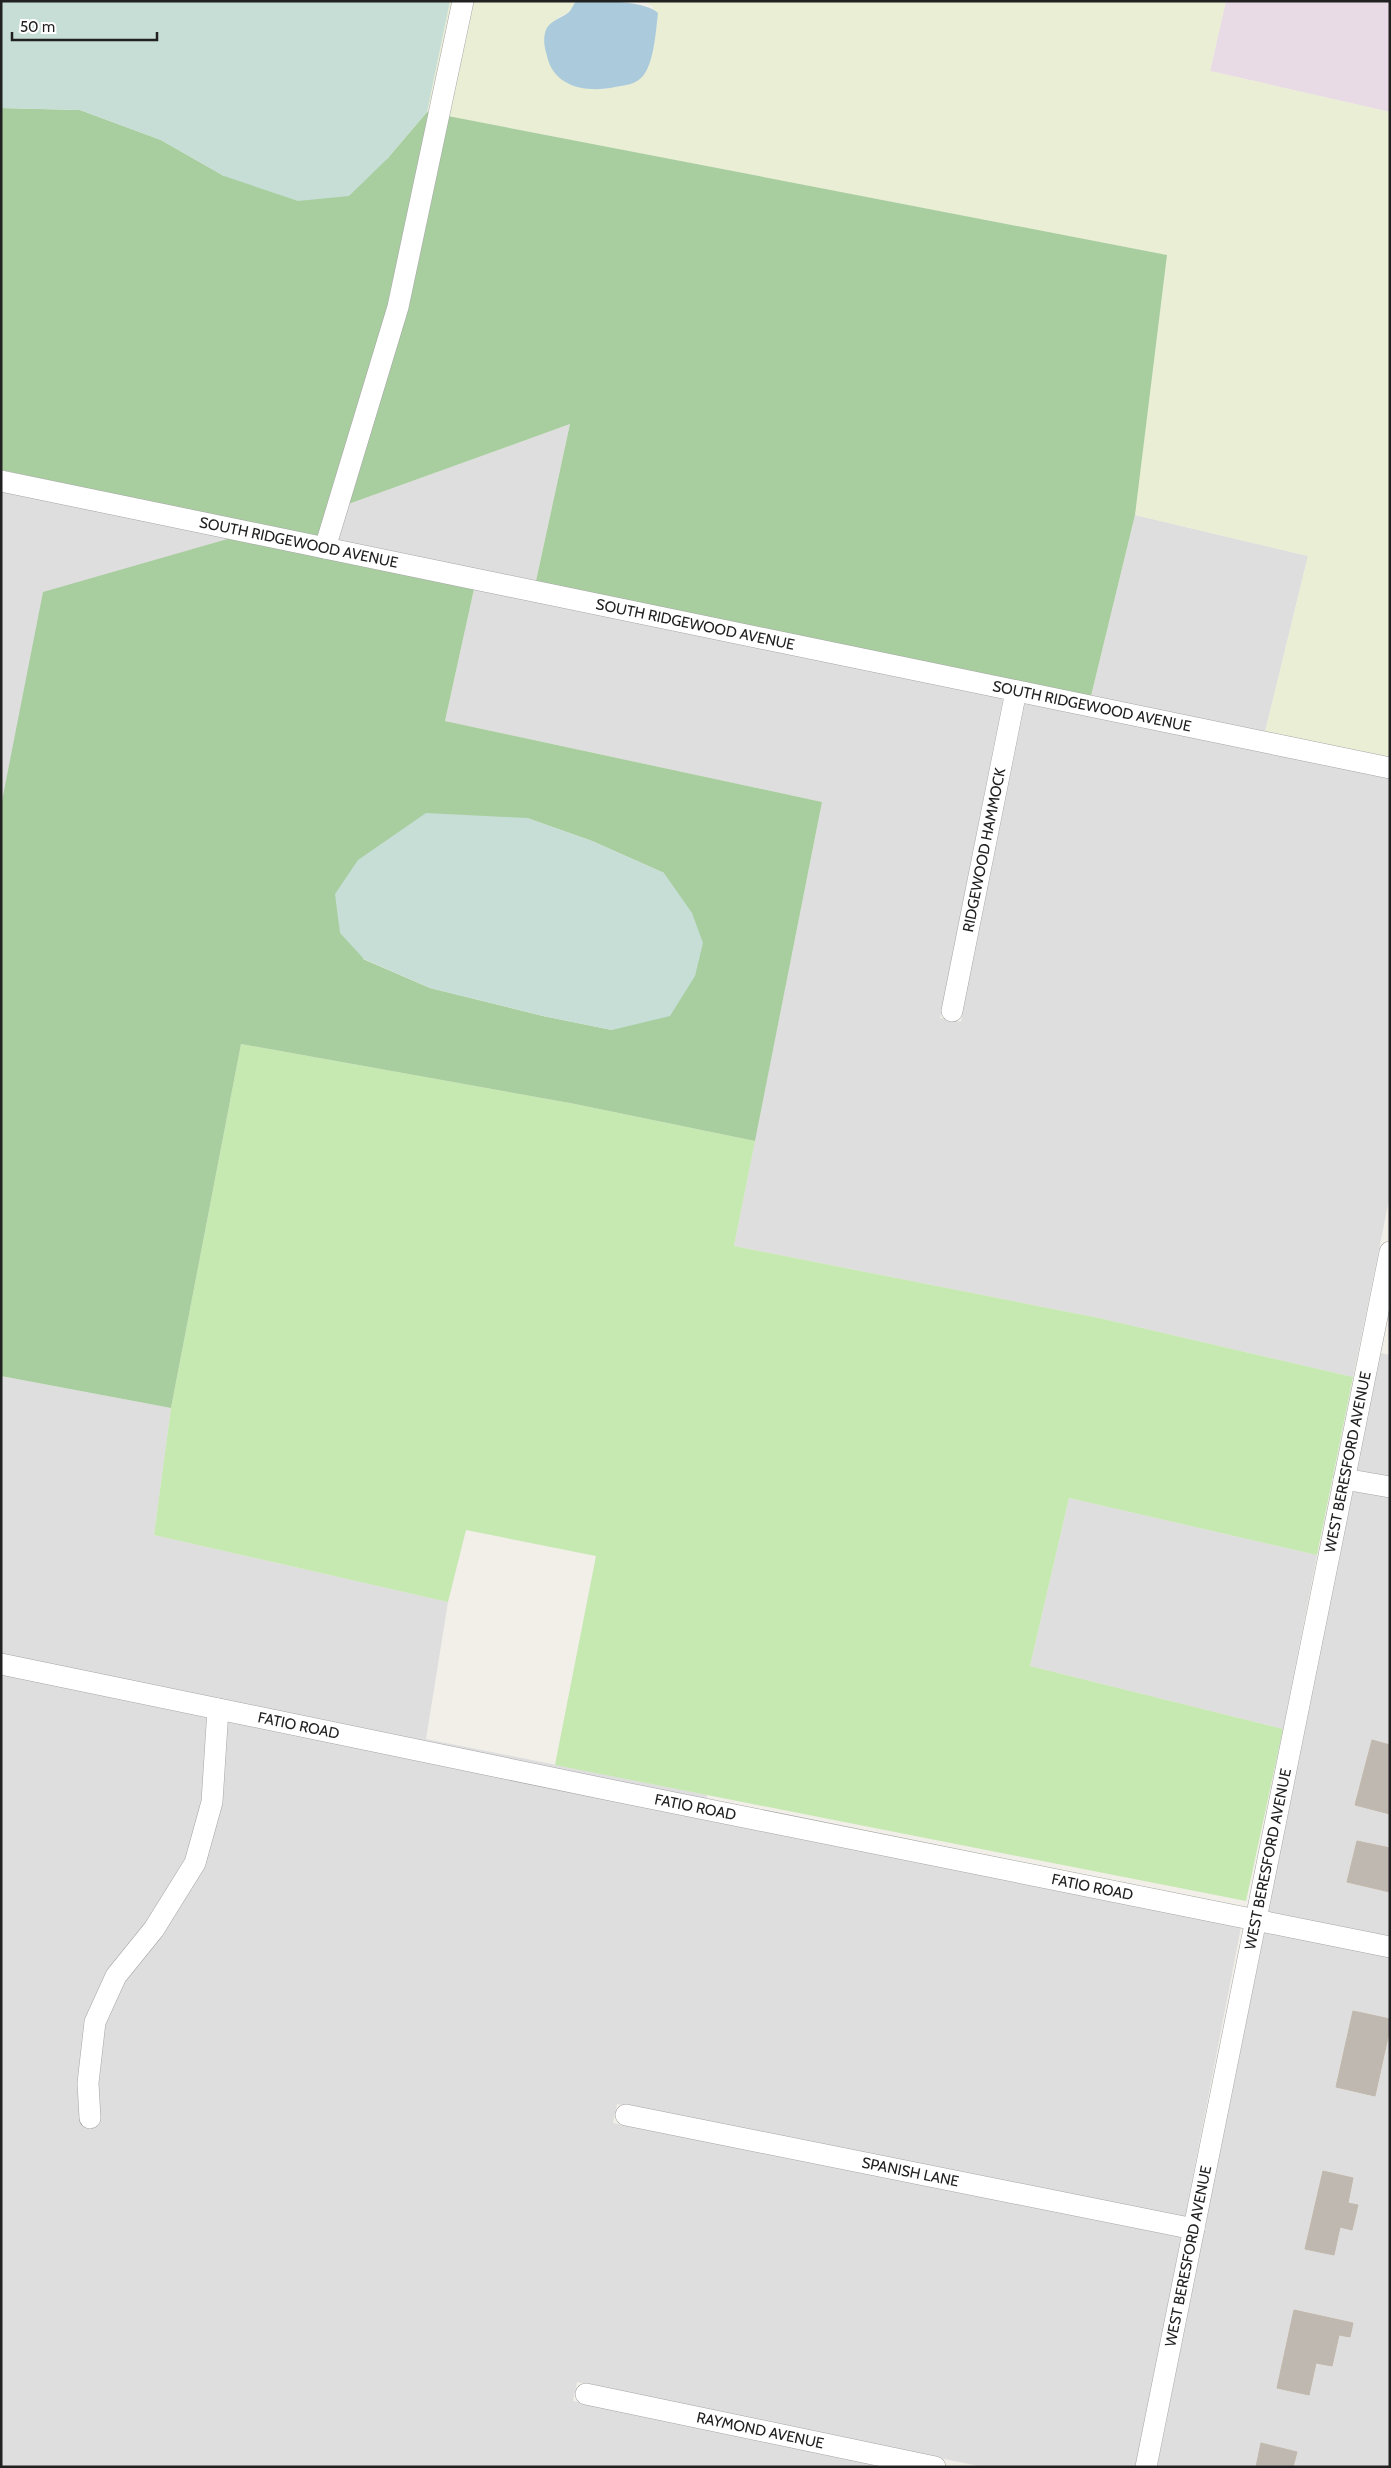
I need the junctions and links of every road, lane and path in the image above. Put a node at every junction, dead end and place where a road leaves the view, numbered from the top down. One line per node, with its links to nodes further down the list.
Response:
1 (463, 1): 3 (street)
2 (1, 481): 3 (street, SOUTH RIDGEWOOD AVENUE)
3 (325, 548): 4 (street, SOUTH RIDGEWOOD AVENUE)
4 (1016, 691): 5 (street, SOUTH RIDGEWOOD AVENUE); 6 (street, RIDGEWOOD HAMMOCK)
5 (1390, 768)
6 (952, 1011)
7 (1390, 1252): 8 (street, WEST BERESFORD AVENUE)
8 (1344, 1479): 9 (street); 12 (street, WEST BERESFORD AVENUE)
9 (1390, 1487)
10 (1, 1664): 11 (street, FATIO ROAD)
11 (218, 1709): 12 (street, FATIO ROAD); 15 (street)
12 (1256, 1919): 13 (street, FATIO ROAD); 16 (street, WEST BERESFORD AVENUE)
13 (1390, 1948)
14 (626, 2115): 16 (street, SPANISH LANE)
15 (90, 2118)
16 (1194, 2229): 19 (street, WEST BERESFORD AVENUE)
17 (586, 2394): 18 (street, RAYMOND AVENUE)
18 (935, 2467)
19 (1146, 2467)

